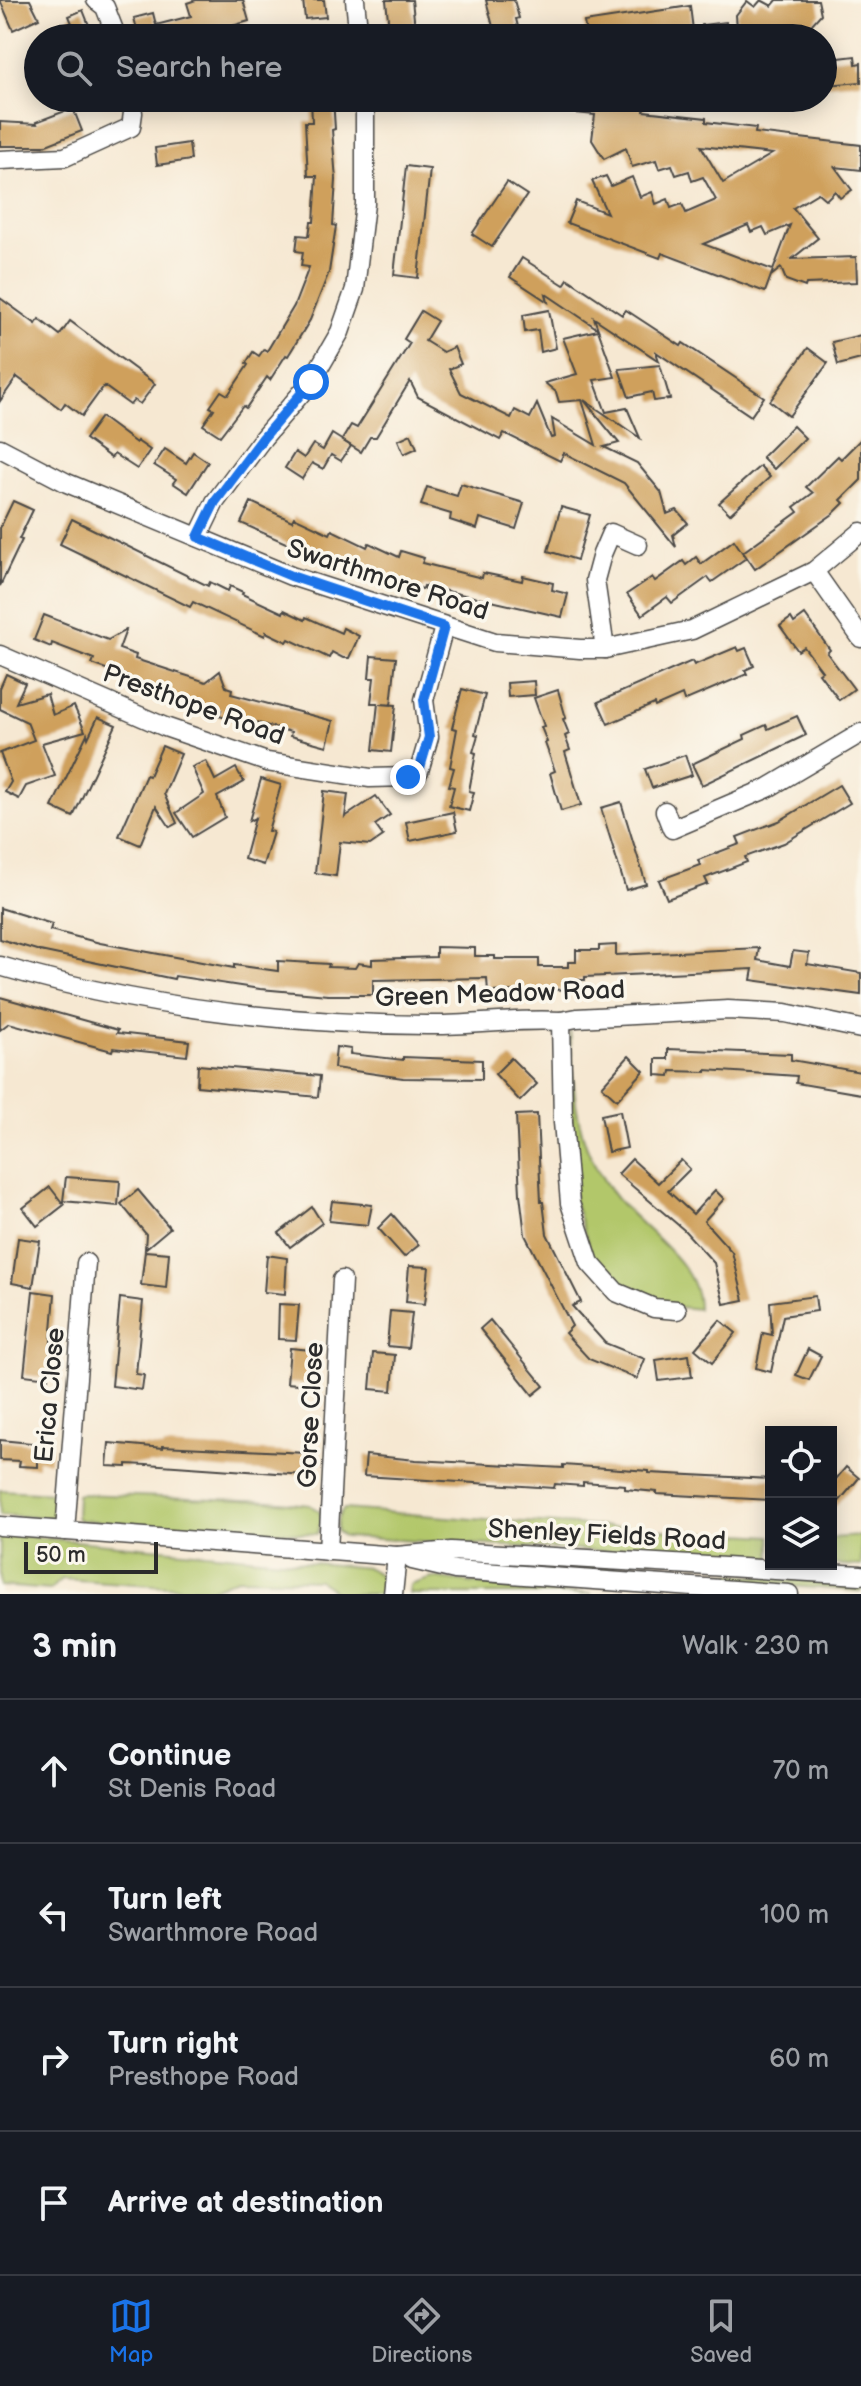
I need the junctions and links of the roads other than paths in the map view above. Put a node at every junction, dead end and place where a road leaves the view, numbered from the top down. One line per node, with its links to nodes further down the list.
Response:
1 (96, 0): 3 (street)
2 (355, 0): 4 (street)
3 (112, 24)
4 (358, 24)
5 (133, 112): 7 (street)
6 (365, 112): 10 (street)
7 (0, 160)
8 (0, 448): 10 (street, Swarthmore Road)
9 (861, 532): 12 (street, Swarthmore Road)
10 (198, 537): 13 (street, Swarthmore Road)
11 (638, 545): 15 (street)
12 (814, 571): 14 (street); 15 (street, Swarthmore Road)
13 (444, 627): 15 (street, Swarthmore Road); 16 (street, Presthope Road)
14 (861, 638)
15 (605, 649)
16 (0, 655)
17 (861, 733): 18 (street)
18 (665, 811)
19 (0, 966): 20 (street, Green Meadow Road)
20 (561, 1021): 21 (street, Green Meadow Road); 24 (street)
21 (861, 1029)
22 (86, 1263): 26 (street, Erica Close)
23 (342, 1280): 27 (street, Gorse Close)
24 (677, 1310)
25 (0, 1526): 26 (street, Shenley Fields Road)
26 (65, 1531): 27 (street, Shenley Fields Road)
27 (328, 1551): 28 (street, Shenley Fields Road)
28 (397, 1556): 29 (street, Shenley Fields Road); 30 (street); 31 (street, Shenley Fields Road)
29 (861, 1575)
30 (393, 1594)
31 (789, 1594)

